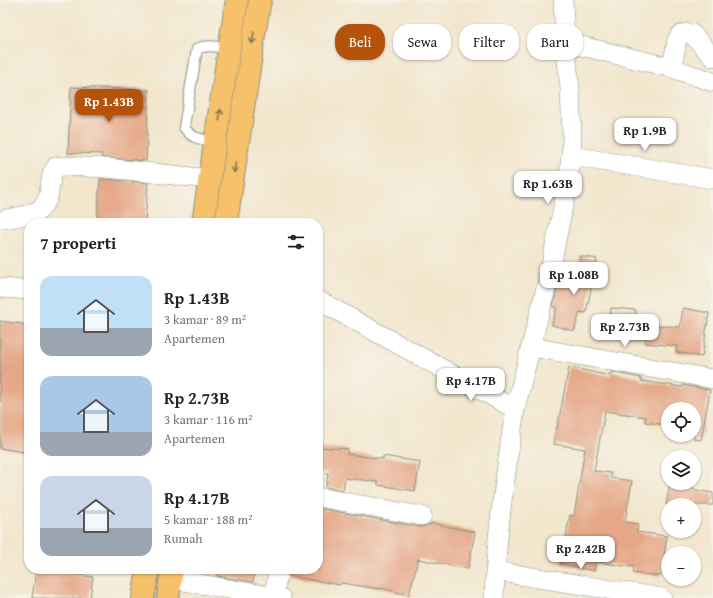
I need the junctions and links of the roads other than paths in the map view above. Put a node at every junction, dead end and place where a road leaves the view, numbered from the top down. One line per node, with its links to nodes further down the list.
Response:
1 (237, 0): 6 (highway)
2 (260, 0): 12 (highway, one-way to 12)
3 (563, 0): 4 (street)
4 (564, 24)
5 (583, 46): 9 (street)
6 (229, 49): 10 (highway); 13 (lane)
7 (713, 57): 9 (street)
8 (567, 60): 14 (street)
9 (672, 68): 11 (street)
10 (225, 80): 12 (highway); 13 (highway, one-way to 10)
11 (713, 82)
12 (247, 84): 18 (highway, one-way to 18)
13 (216, 141): 15 (highway)
14 (571, 156): 16 (street); 23 (street)
15 (210, 179): 17 (highway); 19 (street)
16 (713, 179)
17 (204, 218)
18 (227, 218)
19 (6, 219)
20 (0, 288): 21 (street)
21 (24, 290)
22 (323, 303): 25 (street)
23 (531, 347): 24 (street); 25 (street)
24 (713, 379)
25 (515, 409): 28 (street)
26 (323, 498): 27 (street)
27 (422, 516)
28 (494, 571): 34 (street); 35 (street)
29 (147, 574): 32 (highway)
30 (278, 574): 33 (street)
31 (170, 582): 33 (street)
32 (143, 598)
33 (276, 598)
34 (494, 598)
35 (662, 598)

